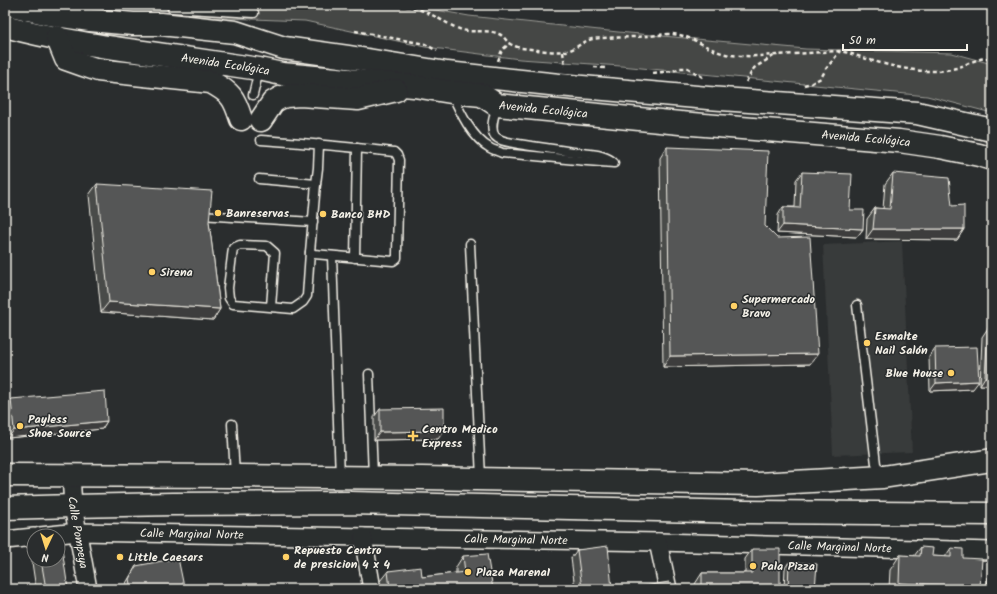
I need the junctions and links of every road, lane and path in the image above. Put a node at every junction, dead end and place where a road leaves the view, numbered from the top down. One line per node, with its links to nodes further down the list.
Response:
1 (12, 5): 6 (main road, Avenida Ecológica)
2 (357, 5): 10 (path)
3 (172, 8): 5 (lane)
4 (254, 13): 5 (lane)
5 (235, 22): 6 (main road, Avenida Ecológica); 17 (main road, Avenida Ecológica)
6 (133, 24): 21 (main road)
7 (5, 26): 9 (main road, Avenida Ecológica)
8 (355, 31): 12 (path)
9 (57, 38): 21 (main road, Avenida Ecológica); 32 (main road)
10 (510, 43): 13 (path); 16 (path)
11 (840, 51): 14 (path); 15 (path); 28 (path)
12 (439, 52)
13 (563, 52): 14 (path); 18 (path)
14 (776, 55): 26 (path)
15 (992, 59)
16 (497, 64)
17 (398, 65): 21 (main road); 33 (main road, Avenida Ecológica)
18 (565, 66): 19 (path); 23 (path)
19 (572, 66)
20 (594, 67): 22 (path)
21 (259, 69): 27 (main road, Avenida Ecológica); 30 (lane)
22 (607, 69)
23 (561, 72)
24 (651, 73): 25 (path)
25 (710, 79)
26 (742, 85)
27 (414, 86): 29 (main road, Avenida Ecológica); 32 (main road)
28 (799, 86)
29 (450, 92): 31 (main road, Avenida Ecológica); 31 (lane)
30 (253, 94)
31 (497, 105): 36 (main road, Avenida Ecológica)
32 (254, 126): 34 (lane)
33 (992, 130)
34 (319, 144): 35 (lane); 38 (lane)
35 (357, 148): 44 (lane); 44 (lane)
36 (992, 159)
37 (258, 178): 38 (lane)
38 (316, 184): 39 (lane)
39 (313, 222): 40 (lane); 42 (lane)
40 (197, 223)
41 (470, 244): 56 (lane)
42 (310, 252): 43 (lane); 46 (lane)
43 (332, 256): 44 (lane); 53 (lane)
44 (355, 258)
45 (857, 305): 55 (lane)
46 (271, 308): 46 (lane)
47 (369, 374): 54 (lane)
48 (232, 424): 52 (lane)
49 (988, 463): 55 (main road)
50 (5, 475): 51 (main road)
51 (71, 475): 52 (main road); 57 (street, Calle Pompeya)
52 (235, 476): 53 (main road)
53 (340, 477): 54 (main road)
54 (373, 477): 56 (main road)
55 (883, 477): 56 (main road)
56 (481, 479)
57 (73, 506): 58 (main road); 59 (main road); 60 (street, Calle Pompeya)
58 (5, 508)
59 (991, 513)
60 (78, 532): 61 (street, Calle Marginal Norte); 62 (street, Calle Marginal Norte); 67 (street, Calle Pompeya)
61 (66, 533)
62 (363, 537): 65 (street, Calle Marginal Norte); 68 (street)
63 (26, 538): 64 (street)
64 (5, 540)
65 (658, 542): 66 (street, Calle Marginal Norte); 69 (street)
66 (992, 550)
67 (88, 589)
68 (372, 589)
69 (668, 589)

